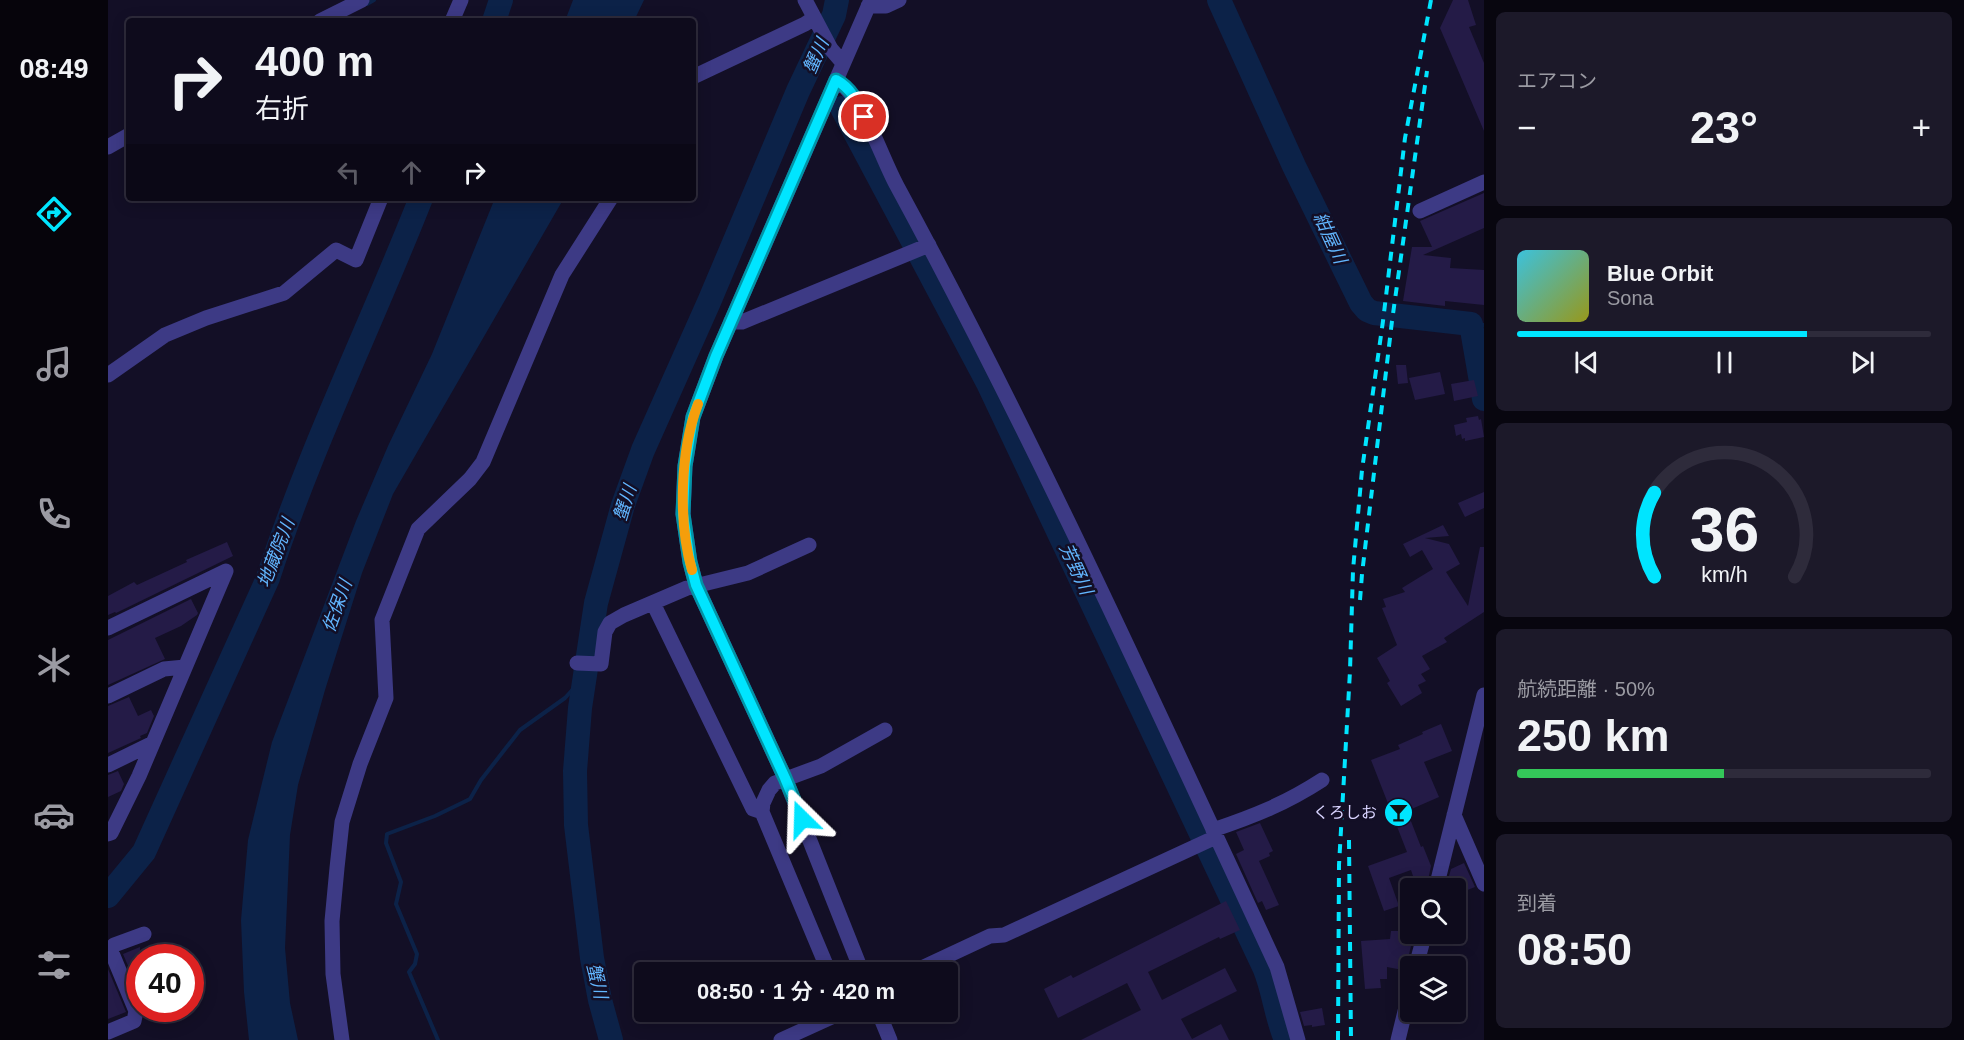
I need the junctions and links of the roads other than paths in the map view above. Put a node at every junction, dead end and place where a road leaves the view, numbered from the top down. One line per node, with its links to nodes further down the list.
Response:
1 (362, 0): 6 (street)
2 (460, 0): 7 (street)
3 (805, 0): 8 (street)
4 (899, 0): 5 (street)
5 (869, 3): 9 (street)
6 (326, 18)
7 (453, 18)
8 (815, 19): 9 (street); 10 (street)
9 (843, 63): 11 (street)
10 (696, 77)
11 (836, 80): 18 (street); 19 (street)
12 (126, 137): 13 (street)
13 (108, 147)
14 (1484, 182): 17 (street)
15 (380, 201): 20 (street)
16 (609, 201): 48 (street)
17 (1420, 211)
18 (929, 245): 19 (street); 37 (street)
19 (731, 321): 22 (street)
20 (108, 375)
21 (809, 545): 22 (street)
22 (696, 585): 23 (street); 32 (street)
23 (653, 603): 25 (street); 34 (street)
24 (108, 628): 26 (street)
25 (577, 663)
26 (185, 667): 28 (street); 30 (street)
27 (1484, 695): 35 (street)
28 (108, 696)
29 (885, 730): 32 (street)
30 (151, 744): 31 (street); 36 (street)
31 (108, 765)
32 (785, 778): 34 (street); 42 (street)
33 (1322, 780): 37 (street)
34 (762, 812): 41 (street)
35 (1454, 815): 38 (street); 39 (street)
36 (108, 834)
37 (1214, 834): 43 (street); 51 (street)
38 (1438, 878)
39 (1484, 885)
40 (144, 934): 47 (street)
41 (825, 962)
42 (858, 962)
43 (934, 962)
44 (821, 1022): 49 (street)
45 (883, 1022): 50 (street)
46 (1402, 1022): 52 (street)
47 (108, 1032)
48 (342, 1040)
49 (781, 1040)
50 (890, 1040)
51 (1298, 1040)
52 (1398, 1040)

